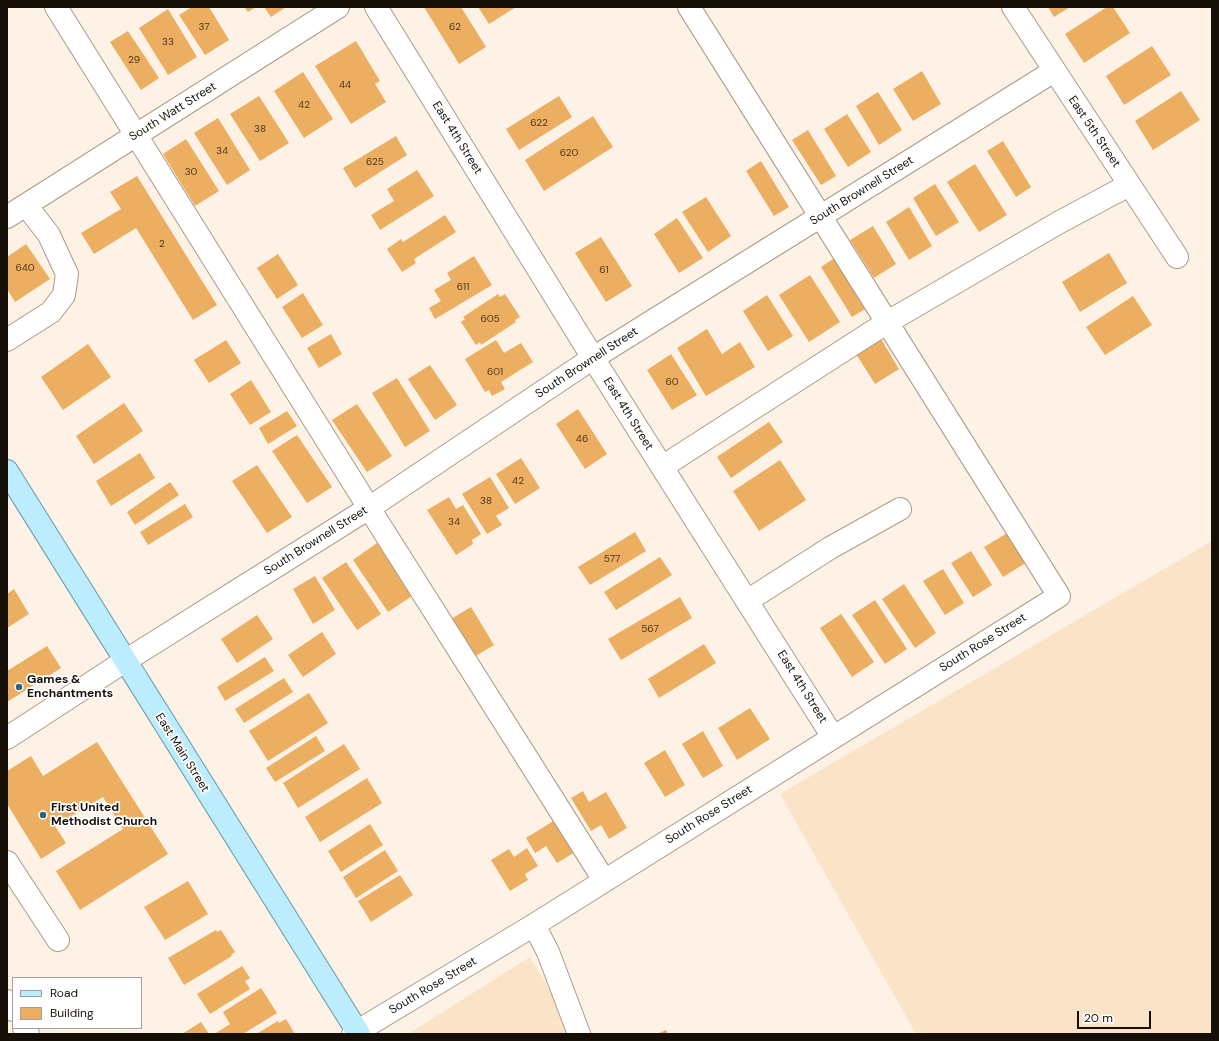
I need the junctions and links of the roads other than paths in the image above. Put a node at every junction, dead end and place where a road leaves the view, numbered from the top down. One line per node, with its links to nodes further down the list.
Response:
1 (56, 7): 7 (street)
2 (338, 7): 7 (street, South Watt Street)
3 (376, 7): 15 (street, East 4th Street)
4 (689, 7): 11 (street)
5 (1013, 7): 6 (street, East 5th Street)
6 (1054, 71): 8 (street, East 5th Street); 11 (street, South Brownell Street)
7 (135, 136): 9 (street, South Watt Street); 18 (street)
8 (1129, 185): 12 (street, East 5th Street); 13 (street)
9 (26, 205): 10 (street, South Watt Street); 14 (street)
10 (7, 216)
11 (819, 217): 13 (street); 15 (street, South Brownell Street)
12 (1177, 257)
13 (886, 323): 16 (street); 22 (street, South Rose Street)
14 (7, 340)
15 (593, 358): 16 (street, East 4th Street); 18 (street, South Brownell Street)
16 (662, 467): 20 (street, East 4th Street)
17 (7, 471): 21 (main road, East Main Street)
18 (369, 508): 21 (street, South Brownell Street); 25 (street)
19 (900, 509): 20 (street)
20 (747, 601): 22 (street, East 4th Street)
21 (125, 661): 23 (street, South Brownell Street); 28 (main road, East Main Street)
22 (833, 737): 25 (street, South Rose Street)
23 (7, 738)
24 (7, 862): 27 (street)
25 (604, 880): 26 (street, South Rose Street)
26 (534, 925): 28 (street, South Rose Street); 29 (street)
27 (58, 940)
28 (357, 1033)
29 (579, 1034)

